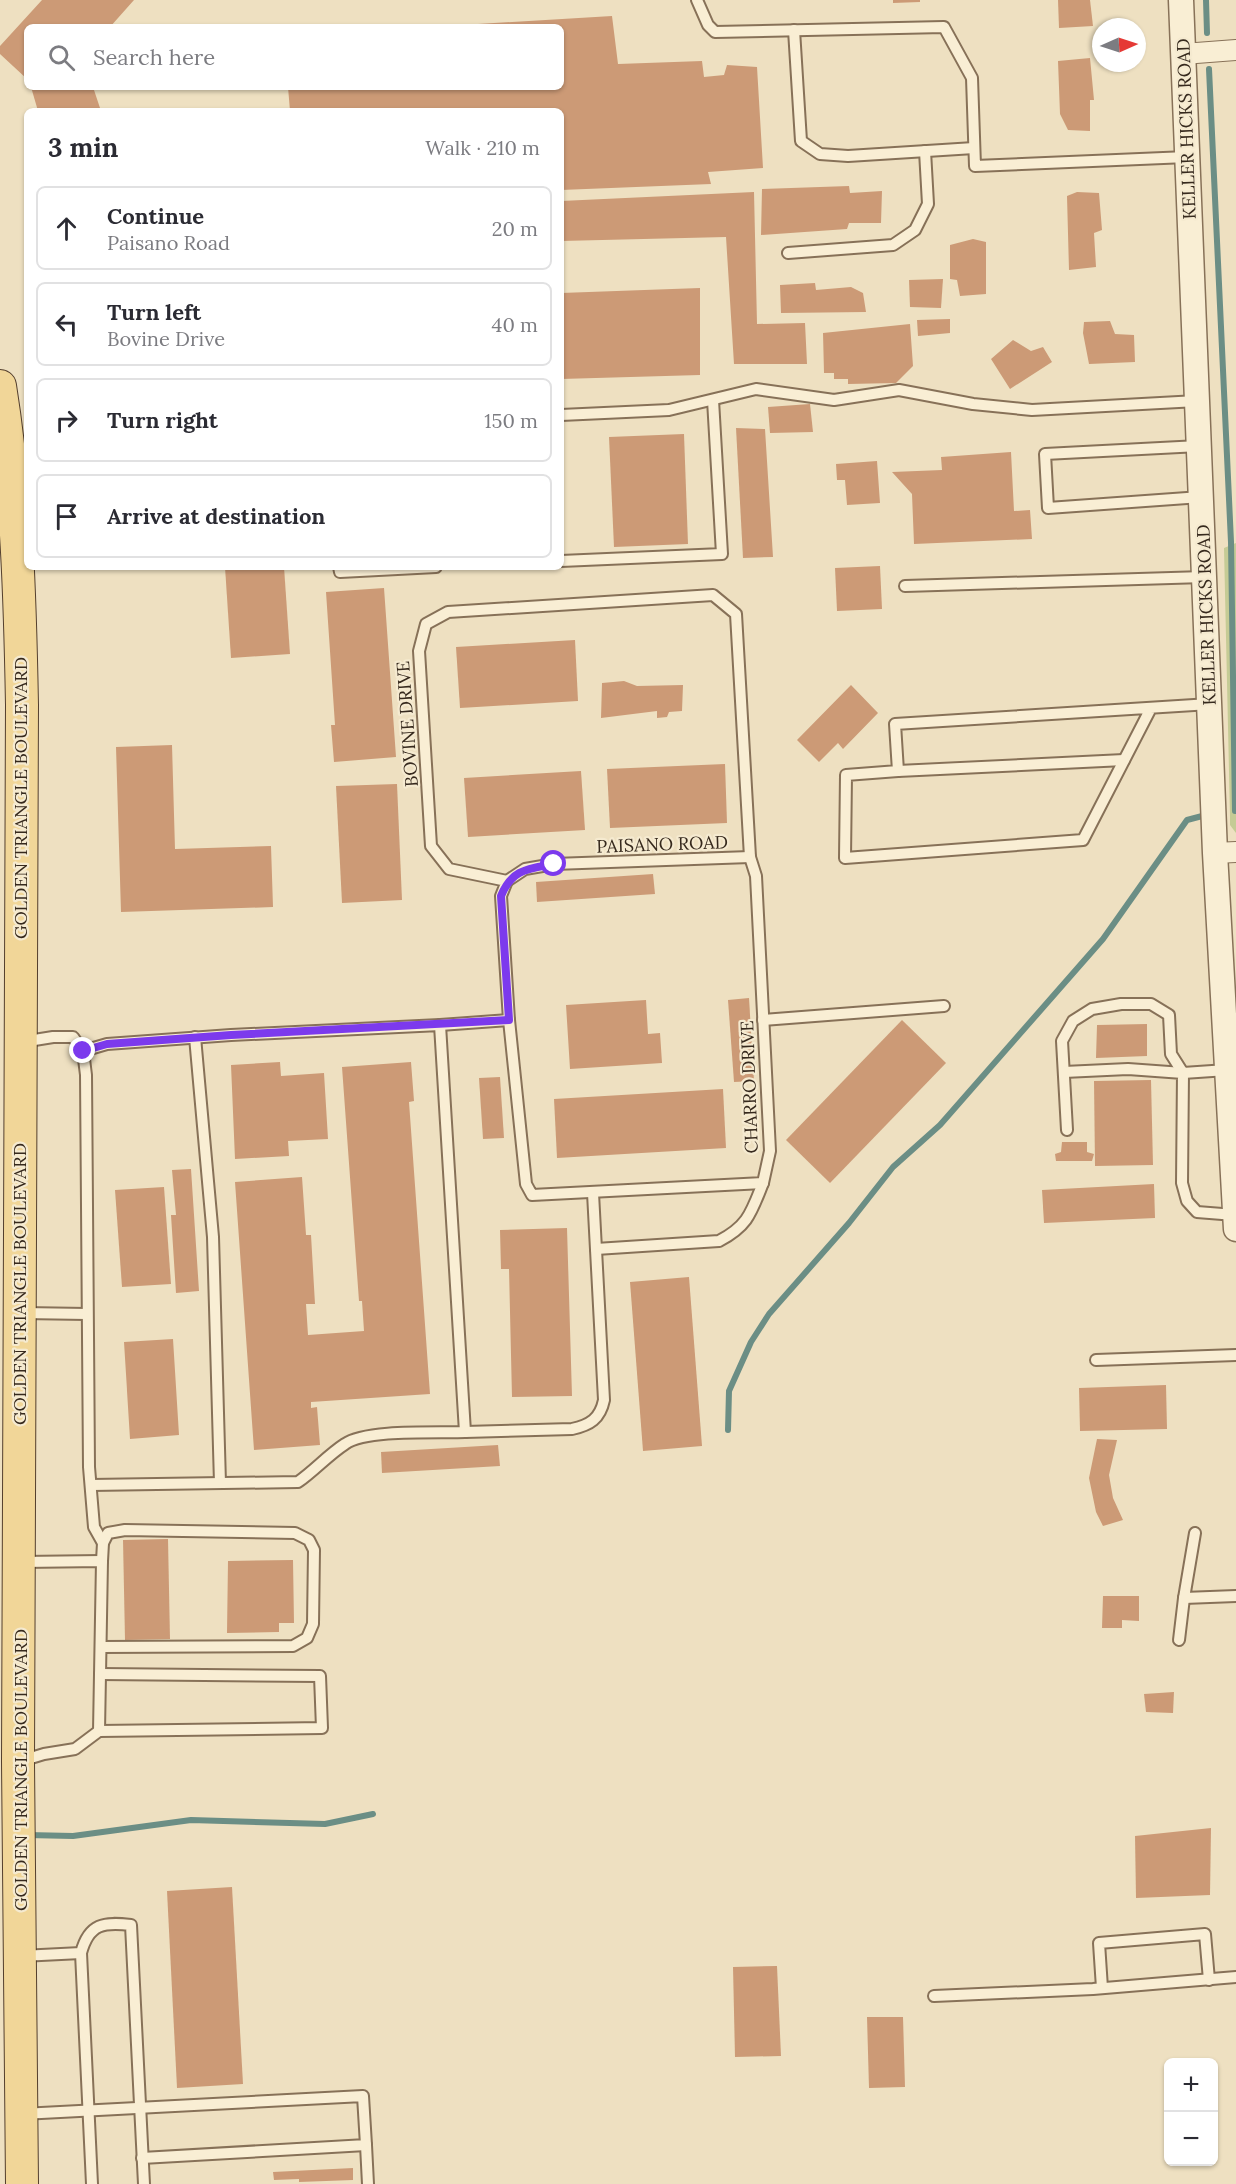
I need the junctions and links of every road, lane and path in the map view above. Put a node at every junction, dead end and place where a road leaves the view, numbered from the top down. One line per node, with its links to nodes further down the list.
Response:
1 (697, 0): 3 (lane)
2 (1182, 0): 5 (street, KELLER HICKS ROAD)
3 (794, 30): 6 (lane); 7 (lane)
4 (1236, 50): 5 (street)
5 (1183, 54): 8 (street, KELLER HICKS ROAD)
6 (974, 148): 7 (lane); 8 (lane)
7 (925, 151): 9 (lane)
8 (1188, 156): 12 (street, KELLER HICKS ROAD)
9 (788, 253)
10 (0, 386): 33 (main road, GOLDEN TRIANGLE BOULEVARD)
11 (713, 400): 12 (lane); 13 (lane); 16 (lane)
12 (1197, 401): 14 (street, KELLER HICKS ROAD)
13 (564, 416)
14 (1199, 446): 15 (street, KELLER HICKS ROAD); 15 (lane)
15 (1201, 497): 19 (street, KELLER HICKS ROAD)
16 (564, 561)
17 (339, 570): 18 (lane)
18 (378, 570)
19 (1205, 577): 20 (lane); 21 (street, KELLER HICKS ROAD)
20 (905, 586)
21 (1210, 704): 22 (lane); 25 (street, KELLER HICKS ROAD)
22 (1151, 708): 23 (lane); 24 (lane)
23 (1124, 760): 24 (lane); 24 (lane)
24 (898, 771)
25 (1226, 853): 35 (street, KELLER HICKS ROAD)
26 (750, 857): 27 (lane, PAISANO ROAD); 27 (lane, BOVINE DRIVE); 30 (lane, CHARRO DRIVE)
27 (507, 881): 29 (lane)
28 (944, 1006): 30 (lane)
29 (509, 1020): 31 (lane); 40 (lane)
30 (763, 1020): 39 (lane, CHARRO DRIVE)
31 (440, 1025): 32 (lane); 48 (lane)
32 (195, 1037): 34 (lane); 49 (lane)
33 (9, 1043): 34 (lane); 44 (main road, GOLDEN TRIANGLE BOULEVARD)
34 (83, 1051): 45 (lane)
35 (1227, 1070): 37 (lane); 41 (street, KELLER HICKS ROAD)
36 (1064, 1072): 37 (lane); 37 (lane); 38 (lane)
37 (1183, 1073): 41 (lane)
38 (1067, 1130)
39 (763, 1183): 40 (lane); 43 (lane, CHARRO DRIVE)
40 (593, 1193): 43 (lane)
41 (1235, 1215): 42 (street, KELLER HICKS ROAD)
42 (1236, 1229)
43 (596, 1249): 48 (lane)
44 (20, 1313): 45 (lane); 54 (main road, GOLDEN TRIANGLE BOULEVARD)
45 (87, 1314): 50 (lane)
46 (1236, 1355): 47 (lane)
47 (1095, 1360)
48 (465, 1432): 49 (lane)
49 (220, 1483): 50 (lane)
50 (91, 1485): 52 (lane)
51 (1195, 1533): 56 (lane)
52 (103, 1543): 53 (lane); 58 (lane)
53 (102, 1561): 54 (lane); 58 (lane)
54 (19, 1562): 61 (main road, GOLDEN TRIANGLE BOULEVARD)
55 (1236, 1596): 56 (lane)
56 (1184, 1598): 57 (lane)
57 (1179, 1640)
58 (101, 1647): 59 (lane)
59 (100, 1674): 60 (lane); 60 (lane)
60 (99, 1731): 61 (lane)
61 (12, 1772): 63 (main road, GOLDEN TRIANGLE BOULEVARD)
62 (81, 1953): 63 (lane); 68 (lane); 69 (lane)
63 (20, 1956): 70 (main road, GOLDEN TRIANGLE BOULEVARD)
64 (1236, 1977): 65 (lane)
65 (1209, 1980): 66 (lane); 66 (lane)
66 (1102, 1988): 67 (lane)
67 (934, 1996)
68 (140, 2108): 69 (lane); 71 (lane); 72 (lane)
69 (89, 2110): 70 (lane); 75 (lane)
70 (11, 2120): 73 (main road); 74 (main road, GOLDEN TRIANGLE BOULEVARD)
71 (366, 2145): 72 (lane); 77 (lane)
72 (142, 2158): 76 (lane)
73 (6, 2184)
74 (22, 2184)
75 (92, 2184)
76 (144, 2184)
77 (368, 2184)

